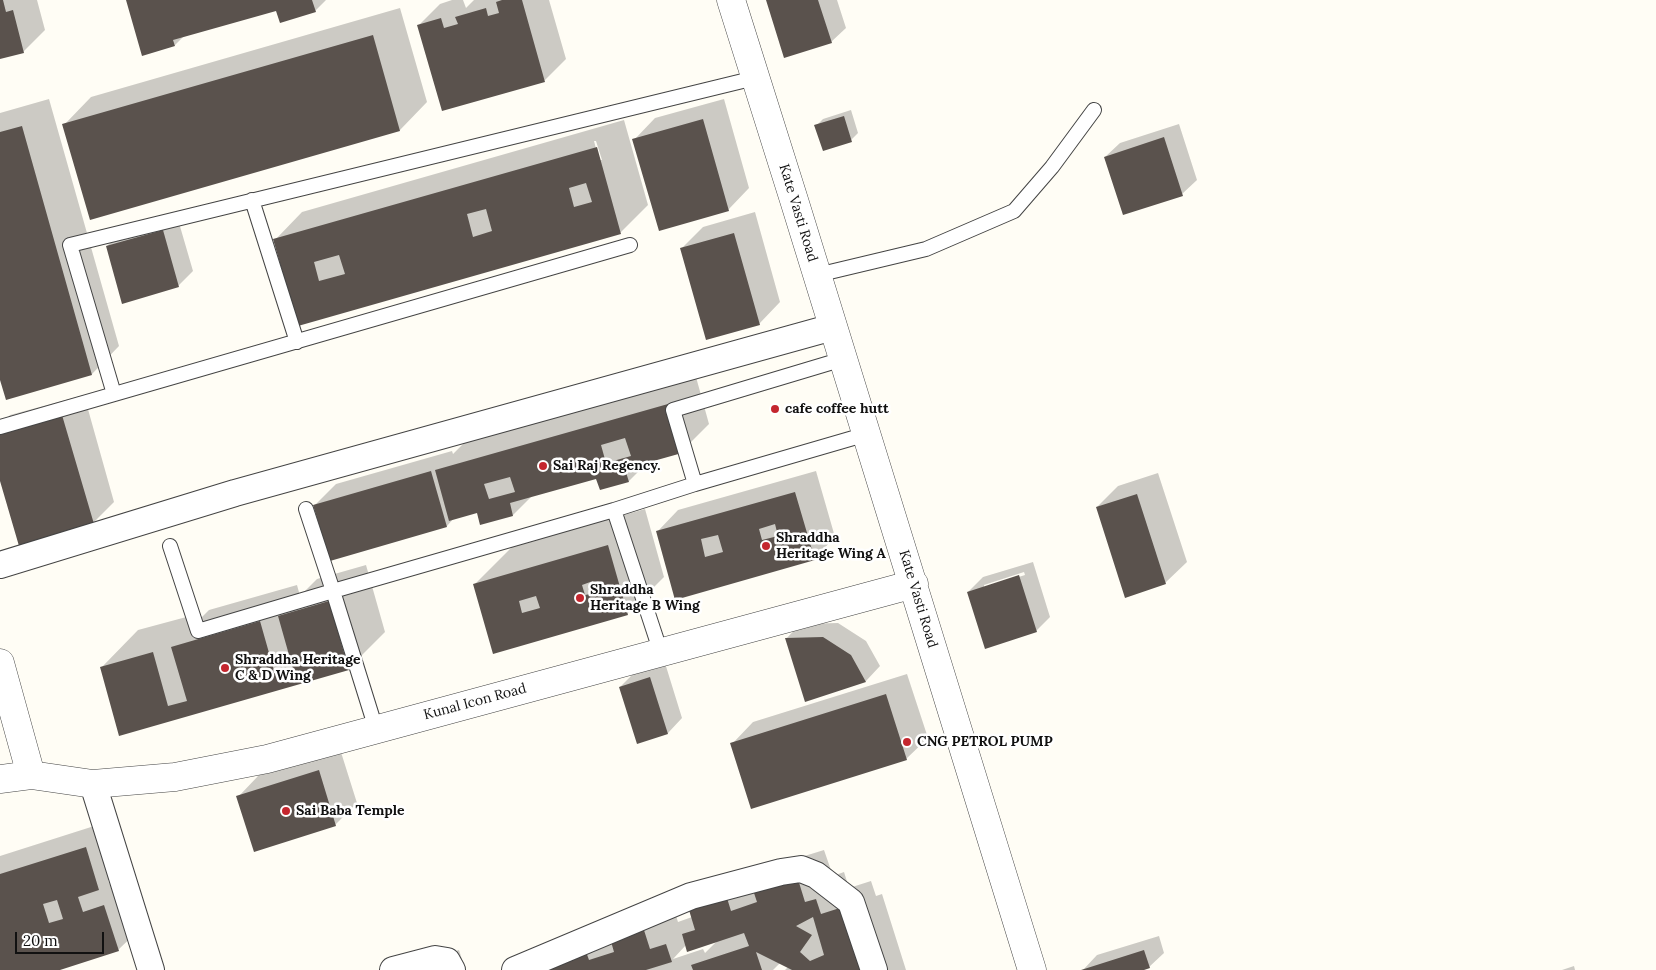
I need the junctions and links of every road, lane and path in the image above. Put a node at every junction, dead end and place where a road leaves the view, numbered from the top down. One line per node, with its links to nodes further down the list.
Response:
1 (731, 0): 2 (street, Kate Vasti Road)
2 (755, 78): 4 (lane); 6 (street, Kate Vasti Road)
3 (1094, 110): 6 (lane)
4 (252, 200): 8 (lane); 10 (lane)
5 (630, 245): 8 (lane)
6 (817, 275): 7 (street, Kate Vasti Road)
7 (834, 327): 9 (street, Kate Vasti Road); 17 (street)
8 (297, 342): 10 (lane)
9 (843, 359): 12 (street, Kate Vasti Road); 13 (lane)
10 (114, 394): 11 (lane)
11 (0, 426)
12 (867, 434): 13 (lane); 18 (street, Kate Vasti Road)
13 (695, 484): 15 (lane)
14 (306, 508): 19 (lane)
15 (614, 510): 19 (lane); 20 (lane)
16 (170, 546): 19 (lane)
17 (0, 565)
18 (914, 584): 20 (street, Kunal Icon Road); 31 (street, Kate Vasti Road)
19 (333, 590): 22 (lane)
20 (661, 652): 22 (street, Kunal Icon Road)
21 (0, 663): 23 (street)
22 (376, 729): 25 (street, Kunal Icon Road)
23 (31, 775): 24 (street, Kunal Icon Road); 25 (street, Kunal Icon Road)
24 (0, 779)
25 (93, 784): 26 (street)
26 (151, 970)
27 (393, 970): 28 (street)
28 (452, 970)
29 (515, 970): 30 (street)
30 (874, 970)
31 (1032, 970)

